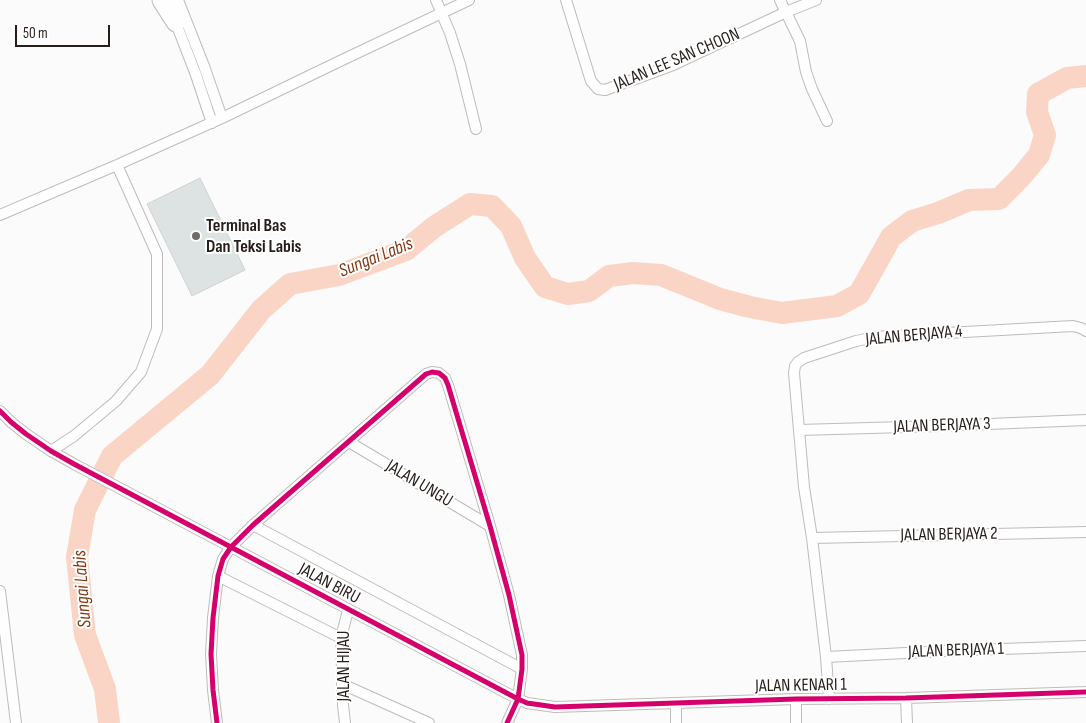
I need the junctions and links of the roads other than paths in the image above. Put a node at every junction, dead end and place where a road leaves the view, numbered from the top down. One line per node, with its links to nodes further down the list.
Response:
1 (164, 0): 10 (highway)
2 (178, 0): 11 (street)
3 (436, 0): 9 (street)
4 (469, 0): 9 (street)
5 (566, 0): 8 (street, JALAN LEE SAN CHOON)
6 (780, 0): 8 (street)
7 (816, 0): 8 (street, JALAN LEE SAN CHOON)
8 (786, 12): 12 (street)
9 (442, 13): 11 (street); 14 (street)
10 (176, 22): 13 (street)
11 (222, 118): 13 (street)
12 (827, 121)
13 (212, 123): 15 (street)
14 (476, 129)
15 (117, 166): 16 (street); 22 (street)
16 (0, 215)
17 (1086, 331): 20 (street, JALAN BERJAYA 4)
18 (0, 411): 22 (street)
19 (1086, 420): 20 (street, JALAN BERJAYA 3)
20 (798, 430): 26 (street, JALAN BERJAYA 4)
21 (349, 442): 23 (street); 24 (street, JALAN UNGU); 24 (street)
22 (51, 451): 27 (street, JALAN BIRU)
23 (253, 525): 27 (street); 34 (street)
24 (490, 526): 34 (street)
25 (1086, 532): 26 (street, JALAN BERJAYA 2)
26 (812, 538): 33 (street, JALAN BERJAYA 4)
27 (231, 547): 28 (street); 30 (street, JALAN BIRU)
28 (218, 576): 31 (street); 43 (street)
29 (0, 591): 42 (street)
30 (348, 610): 31 (street, JALAN HIJAU); 38 (street, JALAN BIRU)
31 (341, 638): 35 (street, JALAN HIJAU)
32 (1086, 646): 33 (street, JALAN BERJAYA 1)
33 (826, 657): 40 (street, JALAN BERJAYA 4)
34 (522, 669): 38 (street)
35 (342, 684): 44 (street, JALAN HIJAU); 45 (street)
36 (1086, 692): 37 (street, JALAN KENARI 1)
37 (906, 698): 40 (street, JALAN KENARI 1); 49 (street)
38 (518, 699): 41 (street, JALAN KENARI 1); 46 (street)
39 (796, 699): 40 (street, JALAN KENARI 1); 41 (street, JALAN KENARI 1); 48 (street)
40 (829, 699)
41 (676, 703): 47 (street)
42 (16, 723)
43 (217, 723)
44 (345, 723)
45 (429, 723)
46 (508, 723)
47 (676, 723)
48 (796, 723)
49 (907, 723)

